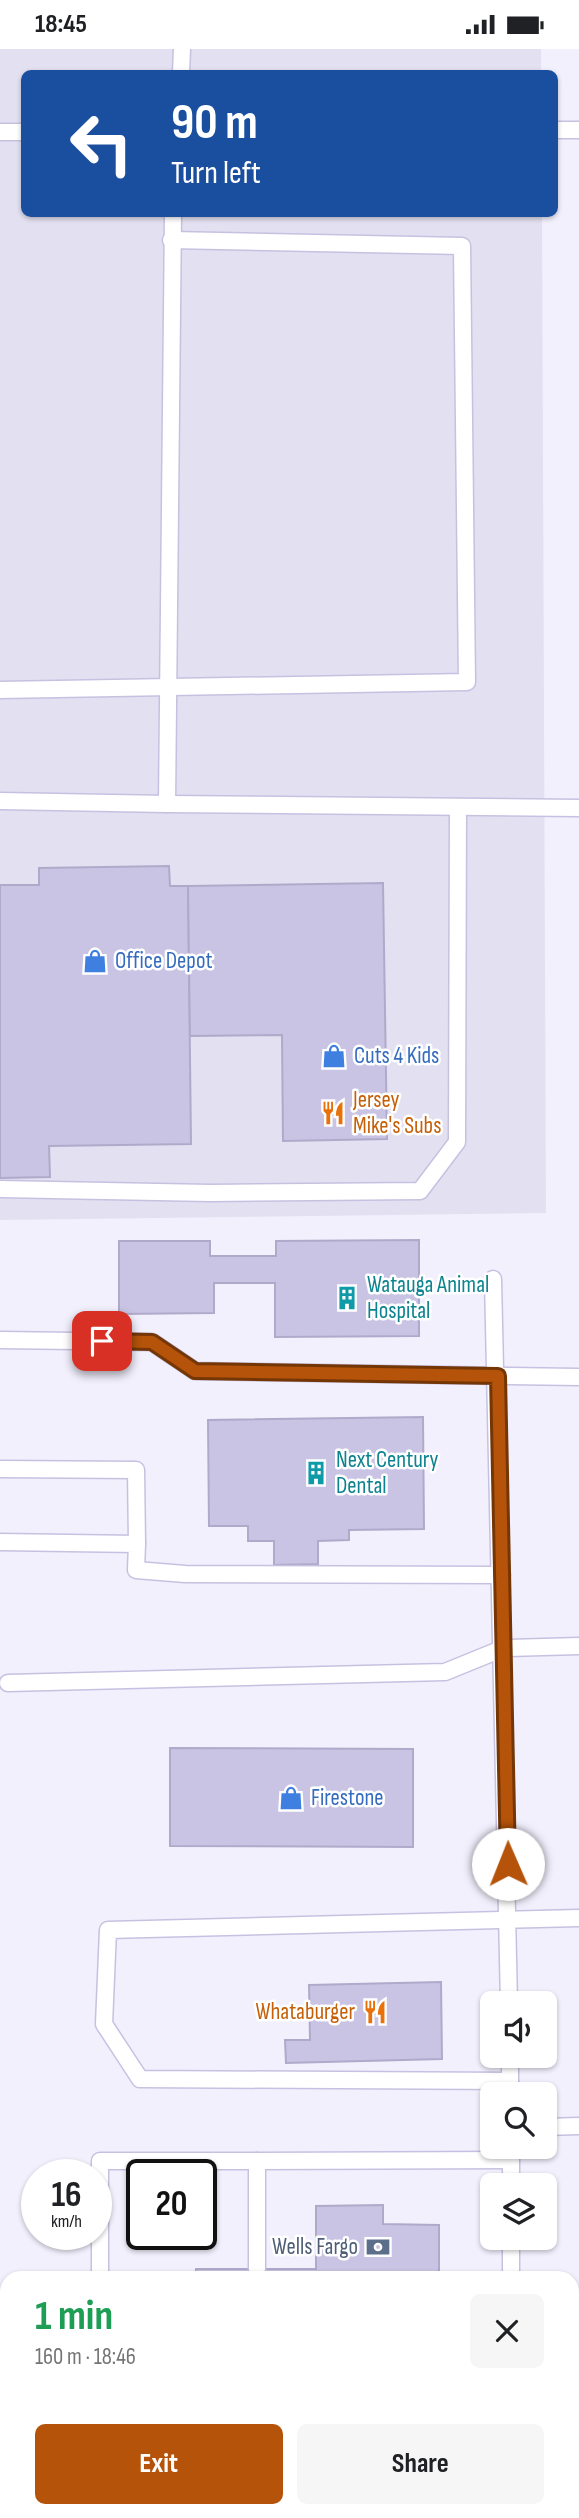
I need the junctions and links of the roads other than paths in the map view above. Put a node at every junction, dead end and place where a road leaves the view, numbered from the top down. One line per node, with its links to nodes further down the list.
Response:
1 (182, 49): 2 (lane)
2 (181, 70)
3 (558, 130): 4 (lane)
4 (579, 130)
5 (0, 132): 6 (lane)
6 (21, 132)
7 (173, 217): 8 (lane)
8 (171, 240): 9 (lane); 9 (lane)
9 (169, 687): 10 (lane); 12 (lane)
10 (0, 690)
11 (0, 801): 12 (lane)
12 (167, 804): 13 (lane)
13 (458, 807): 14 (lane); 15 (lane)
14 (579, 808)
15 (0, 1189)
16 (493, 1279): 18 (lane)
17 (0, 1340): 18 (lane)
18 (498, 1376): 19 (lane); 23 (lane)
19 (579, 1377)
20 (0, 1469): 22 (lane)
21 (0, 1542): 22 (lane)
22 (137, 1544): 23 (lane)
23 (502, 1575): 25 (lane)
24 (579, 1646): 25 (lane)
25 (503, 1648): 26 (lane); 27 (lane)
26 (8, 1683)
27 (509, 1918): 28 (lane); 29 (lane); 30 (lane)
28 (579, 1918)
29 (509, 1991)
30 (480, 2087)
31 (579, 2126): 32 (lane)
32 (557, 2127)
33 (480, 2155): 34 (lane)
34 (257, 2161): 36 (lane); 37 (lane)
35 (511, 2250): 38 (lane)
36 (257, 2269)
37 (100, 2271)
38 (511, 2271)

